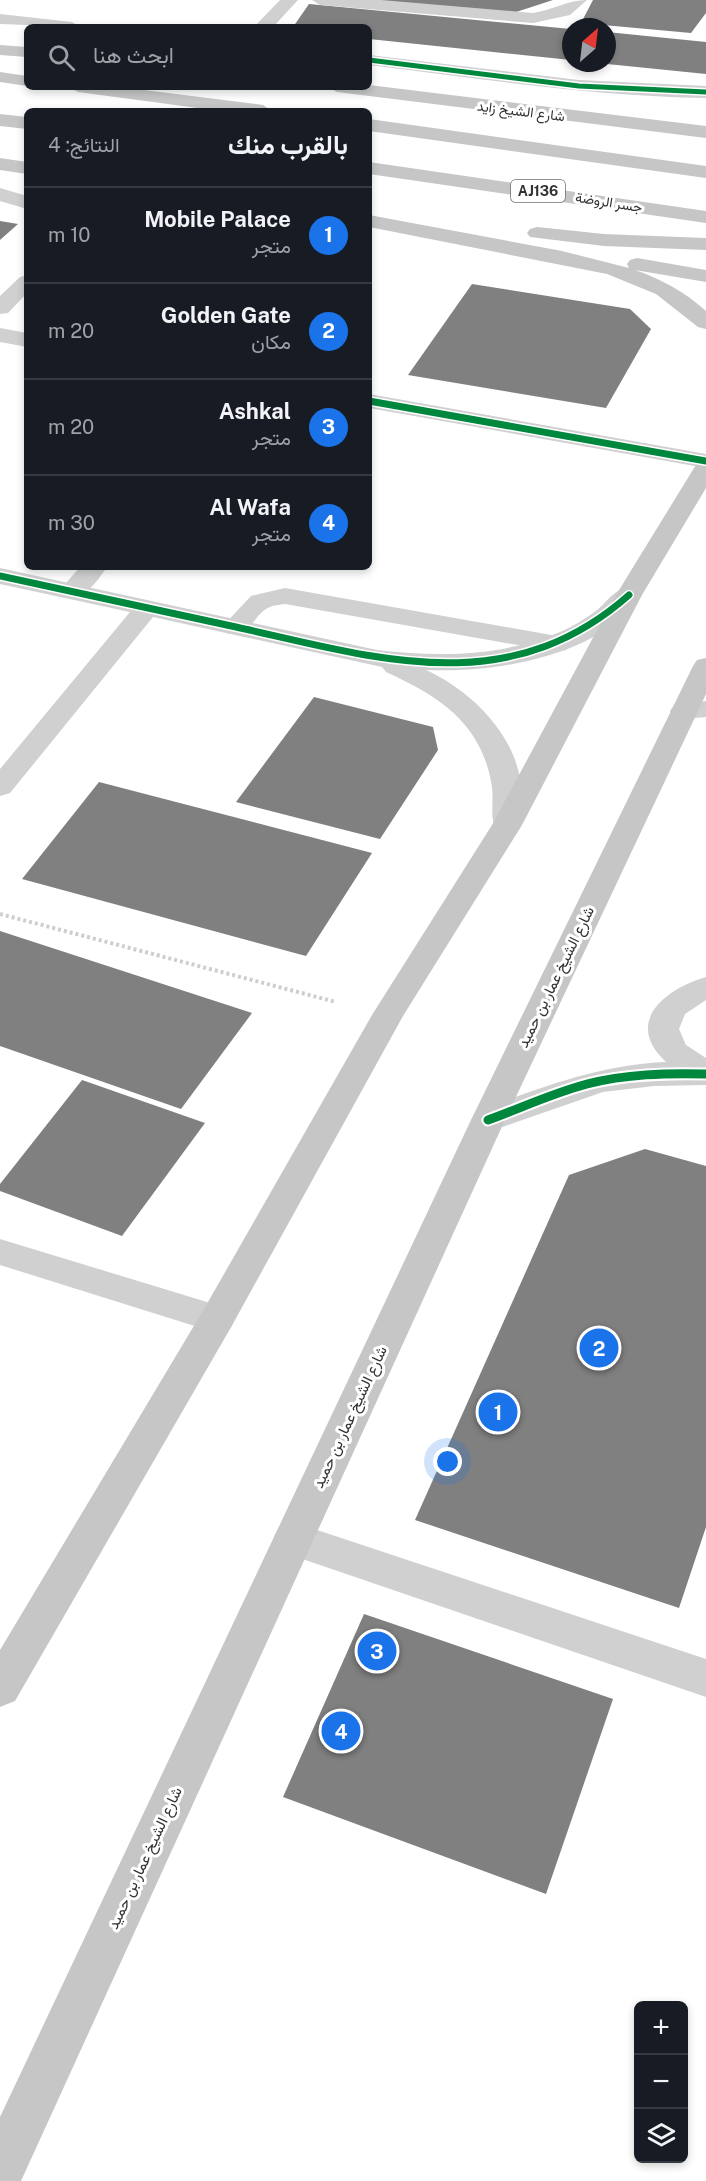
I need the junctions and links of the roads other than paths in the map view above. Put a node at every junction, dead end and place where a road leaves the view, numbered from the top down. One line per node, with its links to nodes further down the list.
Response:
1 (290, 0): 6 (street)
2 (320, 0): 3 (street)
3 (579, 0)
4 (0, 20): 5 (street)
5 (41, 24)
6 (266, 24)
7 (0, 50): 8 (main road)
8 (24, 52)
9 (372, 60): 14 (street)
10 (0, 78): 11 (main road)
11 (24, 81)
12 (101, 90): 16 (main road)
13 (361, 90): 15 (main road, شارع الشيخ زايد)
14 (706, 92)
15 (394, 94): 17 (main road); 19 (main road, شارع الشيخ زايد)
16 (239, 108)
17 (706, 113)
18 (0, 120): 20 (main road)
19 (600, 121): 22 (main road, شارع الشيخ زايد); 23 (main road)
20 (24, 123)
21 (372, 125): 27 (main road)
22 (706, 132)
23 (706, 146)
24 (0, 164): 25 (main road)
25 (24, 168)
26 (372, 168): 31 (main road, جسر الروضة / AJ136)
27 (706, 172)
28 (0, 194): 29 (street)
29 (24, 202)
30 (372, 214): 32 (main road)
31 (706, 217)
32 (404, 218): 34 (main road); 35 (main road)
33 (372, 222): 38 (main road)
34 (706, 244)
35 (706, 276)
36 (24, 284): 37 (street)
37 (0, 308)
38 (706, 322)
39 (0, 335): 40 (street)
40 (24, 339)
41 (372, 402): 42 (street)
42 (706, 461)
43 (706, 468): 47 (main road)
44 (91, 570): 46 (street)
45 (0, 576): 46 (street)
46 (71, 592): 48 (street)
47 (629, 595): 50 (street); 55 (main road)
48 (147, 608): 49 (street); 54 (street)
49 (235, 627): 50 (street); 51 (street)
50 (557, 644): 51 (street)
51 (377, 658): 55 (street)
52 (706, 666): 53 (main road, شارع الشيخ عمار بن حميد)
53 (695, 710): 58 (main road, شارع الشيخ عمار بن حميد)
54 (0, 787)
55 (507, 825): 60 (main road)
56 (706, 988): 57 (street)
57 (706, 1073): 58 (street)
58 (488, 1120): 61 (main road, شارع الشيخ عمار بن حميد)
59 (0, 1252): 60 (street)
60 (217, 1319): 63 (main road)
61 (293, 1539): 62 (street); 64 (main road, شارع الشيخ عمار بن حميد)
62 (706, 1678)
63 (0, 1688)
64 (0, 2171)

